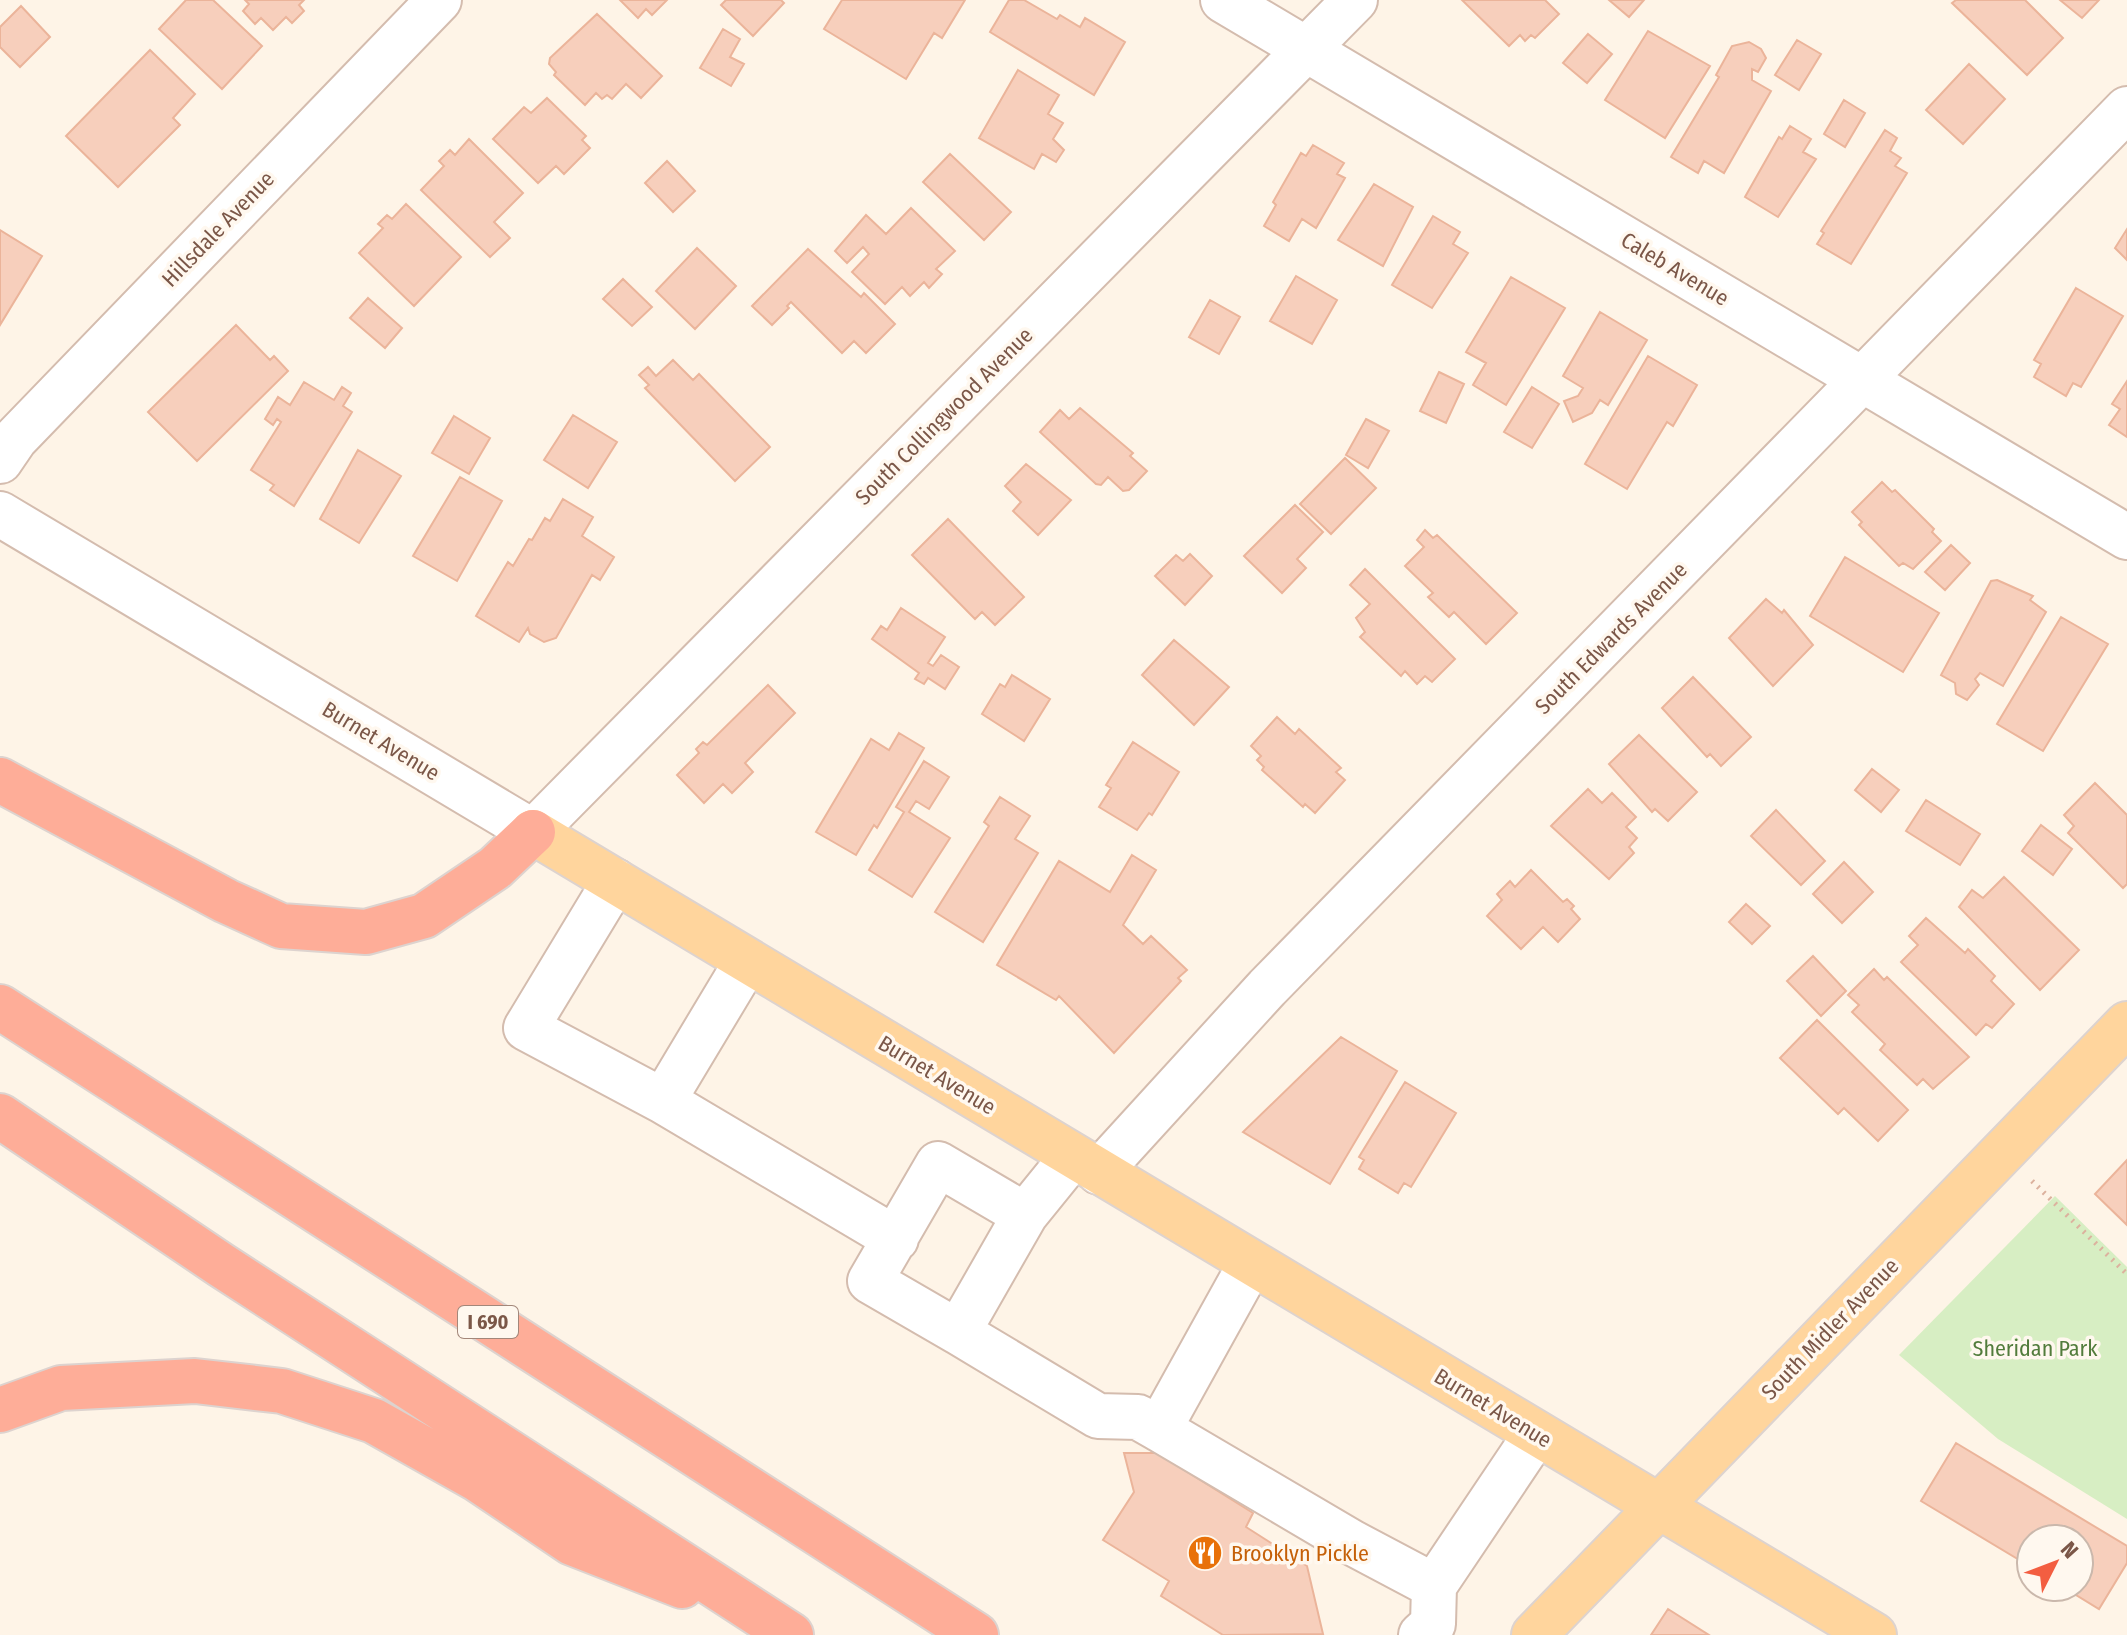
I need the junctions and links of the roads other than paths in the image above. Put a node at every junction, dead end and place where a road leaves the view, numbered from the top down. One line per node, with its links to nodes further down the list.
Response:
1 (439, 0): 7 (street, Hillsdale Avenue)
2 (1223, 0): 4 (street, Caleb Avenue)
3 (1355, 0): 4 (street, South Collingwood Avenue)
4 (1306, 49): 6 (street, Caleb Avenue); 11 (street, South Collingwood Avenue)
5 (2127, 109): 6 (street, South Edwards Avenue)
6 (1864, 381): 9 (street, Caleb Avenue); 18 (street, South Edwards Avenue)
7 (0, 461)
8 (0, 514): 11 (street, Burnet Avenue)
9 (2127, 537)
10 (0, 780): 11 (highway)
11 (533, 832): 12 (main road, Burnet Avenue)
12 (615, 881): 13 (main road, Burnet Avenue); 16 (street)
13 (747, 961): 16 (street); 18 (main road, Burnet Avenue)
14 (0, 1007): 29 (highway, I 690)
15 (2127, 1024): 26 (main road, South Midler Avenue)
16 (663, 1101): 20 (street)
17 (0, 1116): 28 (highway)
18 (1086, 1164): 19 (street, South Edwards Avenue); 21 (main road, Burnet Avenue)
19 (1025, 1215): 20 (street); 22 (street, South Edwards Avenue)
20 (896, 1239): 22 (street)
21 (1251, 1263): 24 (street); 25 (main road, Burnet Avenue)
22 (958, 1332): 24 (street)
23 (0, 1410): 28 (highway)
24 (1159, 1429): 27 (street)
25 (1536, 1434): 26 (main road, Burnet Avenue); 27 (street)
26 (1658, 1507): 31 (main road, South Midler Avenue); 32 (main road, Burnet Avenue)
27 (1434, 1586): 30 (street)
28 (778, 1627)
29 (976, 1635)
30 (1421, 1635)
31 (1534, 1635)
32 (1874, 1635)

